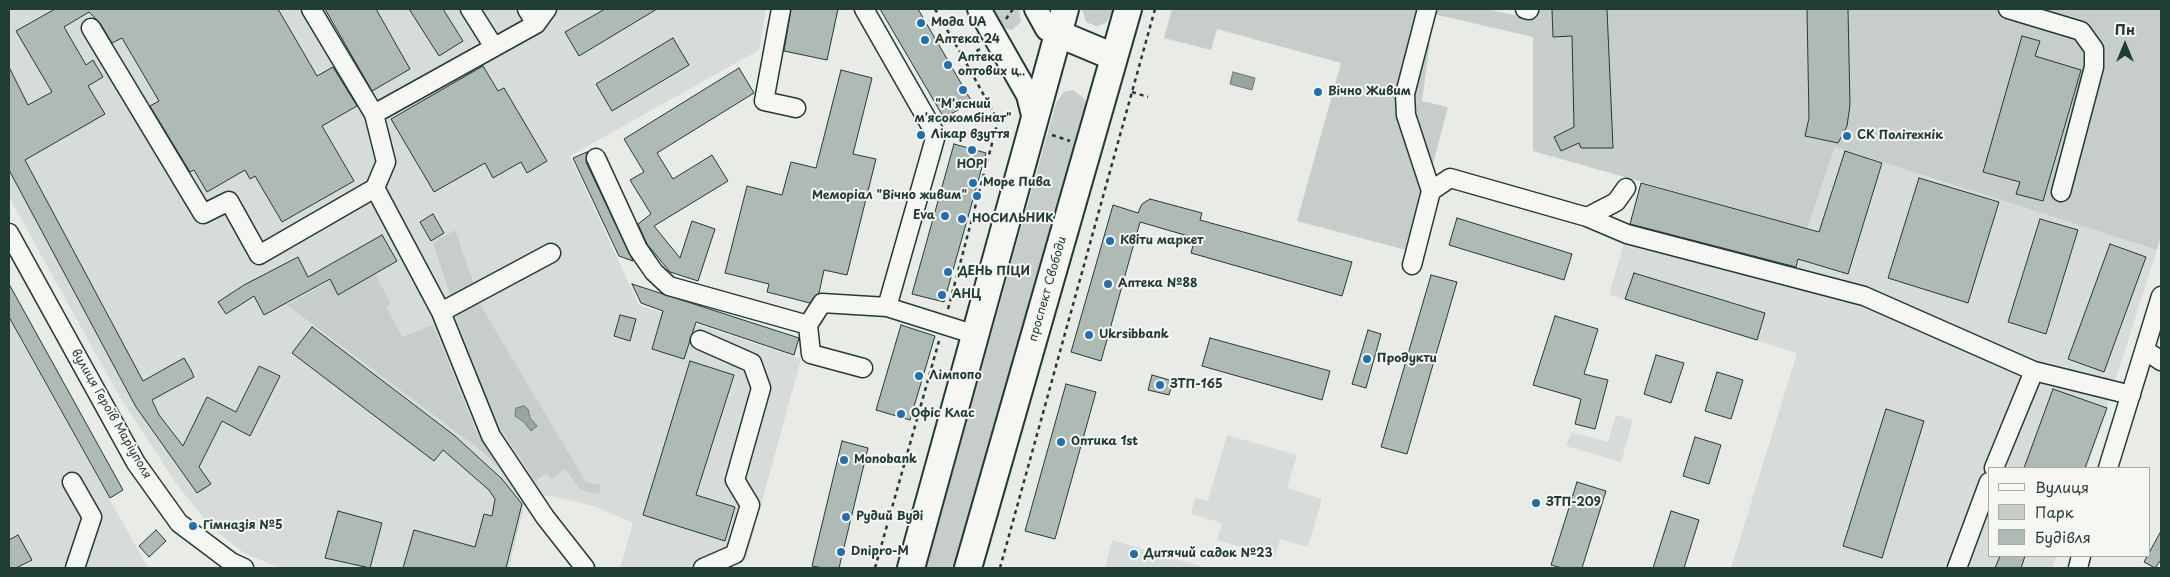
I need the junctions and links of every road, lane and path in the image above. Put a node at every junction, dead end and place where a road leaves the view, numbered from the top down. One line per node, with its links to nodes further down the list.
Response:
1 (311, 9): 26 (street)
2 (470, 9): 20 (street)
3 (548, 9): 15 (street)
4 (781, 9): 25 (street)
5 (864, 9): 39 (street)
6 (935, 9): 22 (path)
7 (979, 9): 27 (main road)
8 (1014, 9): 16 (path)
9 (1036, 9): 18 (main road)
10 (1066, 9): 18 (highway)
11 (1128, 9): 21 (highway, проспект Свободи)
12 (1154, 9): 23 (path)
13 (1427, 9): 32 (street)
14 (2008, 9): 33 (street)
15 (531, 16): 20 (street)
16 (1005, 20)
17 (91, 28): 30 (street)
18 (1059, 34): 21 (highway); 27 (highway)
19 (986, 45): 22 (path)
20 (494, 47): 26 (street)
21 (1114, 57): 60 (highway, проспект Свободи)
22 (964, 59): 41 (path)
23 (1132, 92): 24 (path); 61 (path)
24 (1148, 97)
25 (796, 108)
26 (374, 114): 30 (street)
27 (1041, 128): 28 (path); 43 (highway)
28 (1077, 142)
29 (596, 158): 42 (street)
30 (375, 188): 40 (street)
31 (1626, 188): 34 (street)
32 (1431, 191): 34 (street); 37 (street)
33 (2061, 192)
34 (1587, 217): 48 (street)
35 (9, 233): 54 (street, вулиця Героїв Маріуполя)
36 (550, 253): 40 (street)
37 (1412, 265)
38 (2161, 296): 45 (street)
39 (887, 307): 41 (street); 42 (street)
40 (441, 312): 56 (street)
41 (943, 325): 43 (street); 58 (path)
42 (808, 326): 47 (street)
43 (976, 335): 59 (highway)
44 (700, 340): 57 (street)
45 (2145, 350): 46 (street); 49 (street)
46 (2161, 361)
47 (863, 368)
48 (2034, 371): 49 (street); 50 (street)
49 (2131, 395): 51 (street)
50 (1994, 467)
51 (2108, 467)
52 (72, 482): 55 (street)
53 (1988, 485): 62 (street)
54 (235, 566)
55 (75, 568)
56 (585, 568)
57 (703, 568)
58 (875, 568)
59 (910, 568)
60 (968, 568)
61 (1000, 568)
62 (1957, 568)

